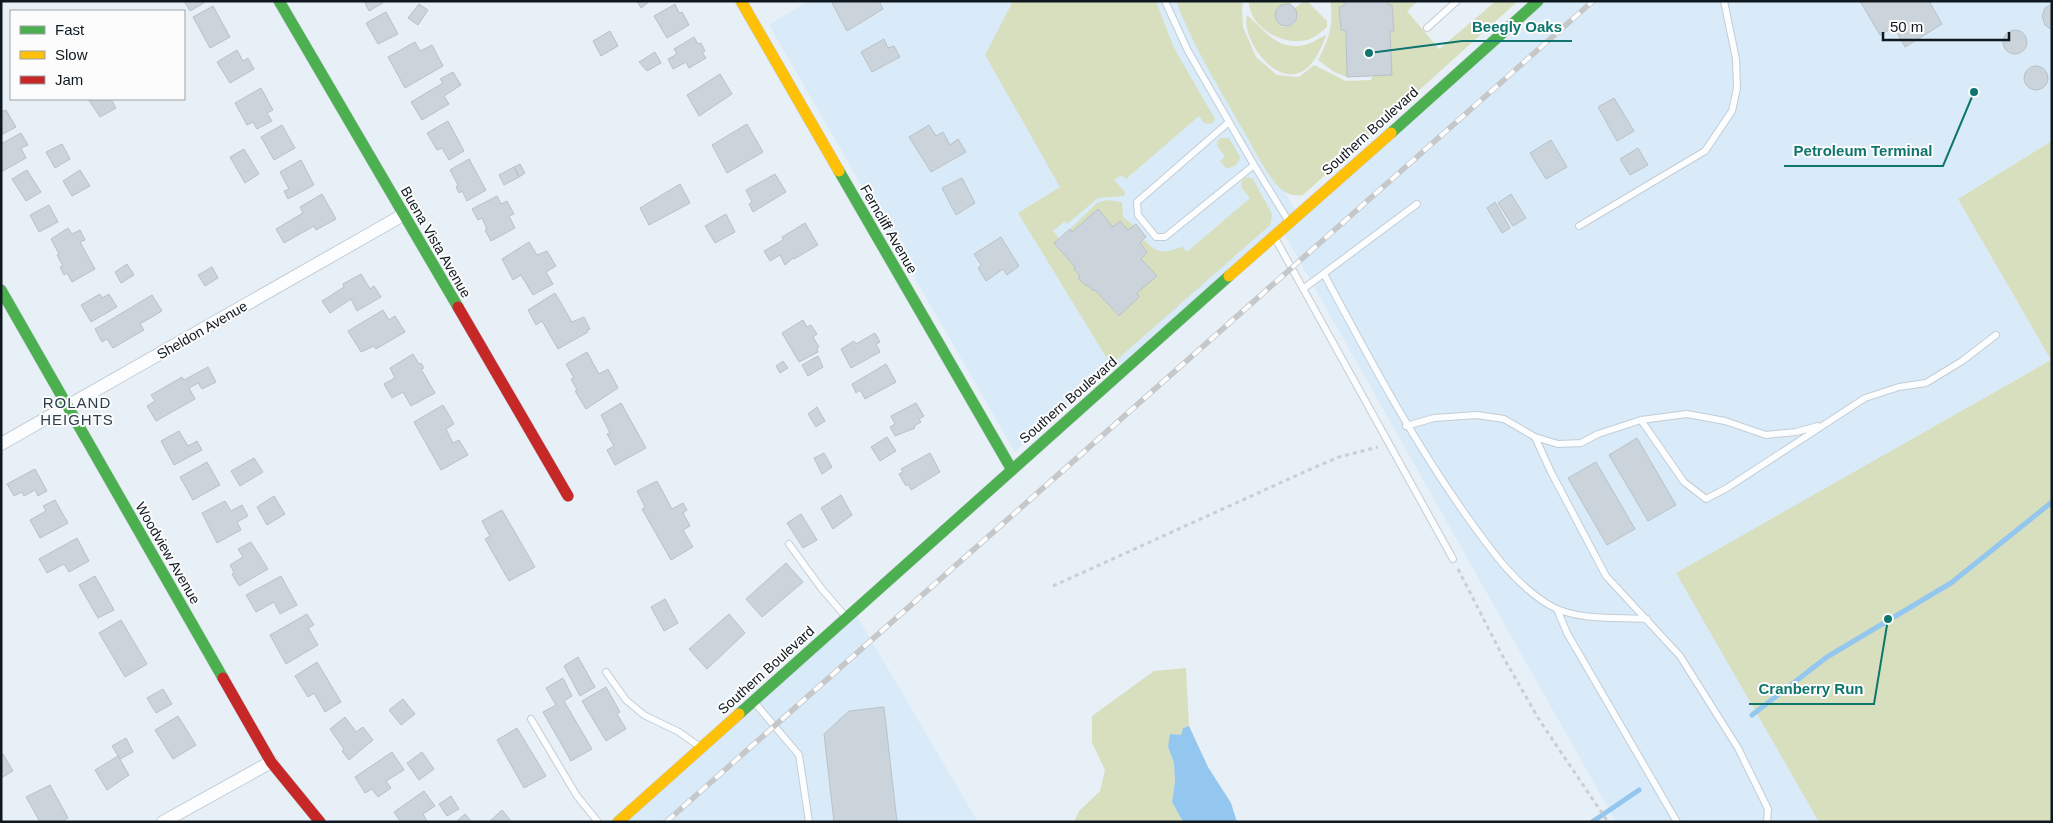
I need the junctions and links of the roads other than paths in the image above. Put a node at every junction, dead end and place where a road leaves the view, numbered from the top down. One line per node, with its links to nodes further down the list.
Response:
1 (279, 1): 11 (street, Buena Vista Avenue)
2 (741, 1): 25 (street, Ferncliff Avenue)
3 (1165, 1): 8 (lane)
4 (1457, 1): 7 (lane)
5 (1538, 1): 12 (street, Southern Boulevard)
6 (1724, 1): 13 (lane)
7 (1427, 28)
8 (1229, 122): 9 (lane); 9 (lane)
9 (1254, 165): 12 (lane)
10 (1417, 204): 15 (lane)
11 (403, 216): 19 (street, Sheldon Avenue); 26 (street, Buena Vista Avenue)
12 (1289, 223): 14 (street, Southern Boulevard)
13 (1579, 226)
14 (1274, 236): 16 (lane); 25 (street, Southern Boulevard)
15 (1324, 274): 16 (lane); 22 (lane)
16 (1303, 289): 28 (lane)
17 (1, 290): 19 (street, Woodview Avenue)
18 (1996, 335): 21 (lane)
19 (67, 406): 24 (street, Sheldon Avenue); 36 (street, Woodview Avenue)
20 (1642, 420): 21 (lane); 21 (lane); 23 (lane)
21 (1824, 424)
22 (1406, 426): 23 (lane); 29 (lane)
23 (1535, 437): 31 (lane)
24 (1, 444)
25 (1012, 470): 30 (street, Southern Boulevard)
26 (568, 496)
27 (789, 544): 30 (lane)
28 (1453, 559)
29 (1557, 609): 31 (lane); 42 (lane)
30 (847, 618): 33 (street, Southern Boulevard)
31 (1648, 619): 43 (lane)
32 (606, 672): 35 (lane)
33 (753, 701): 35 (street, Southern Boulevard); 41 (lane)
34 (531, 718): 39 (lane)
35 (702, 748): 40 (street, Southern Boulevard)
36 (271, 762): 37 (street); 38 (street, Woodview Avenue)
37 (163, 822)
38 (320, 822)
39 (598, 822)
40 (618, 822)
41 (809, 822)
42 (1677, 822)
43 (1767, 822)

